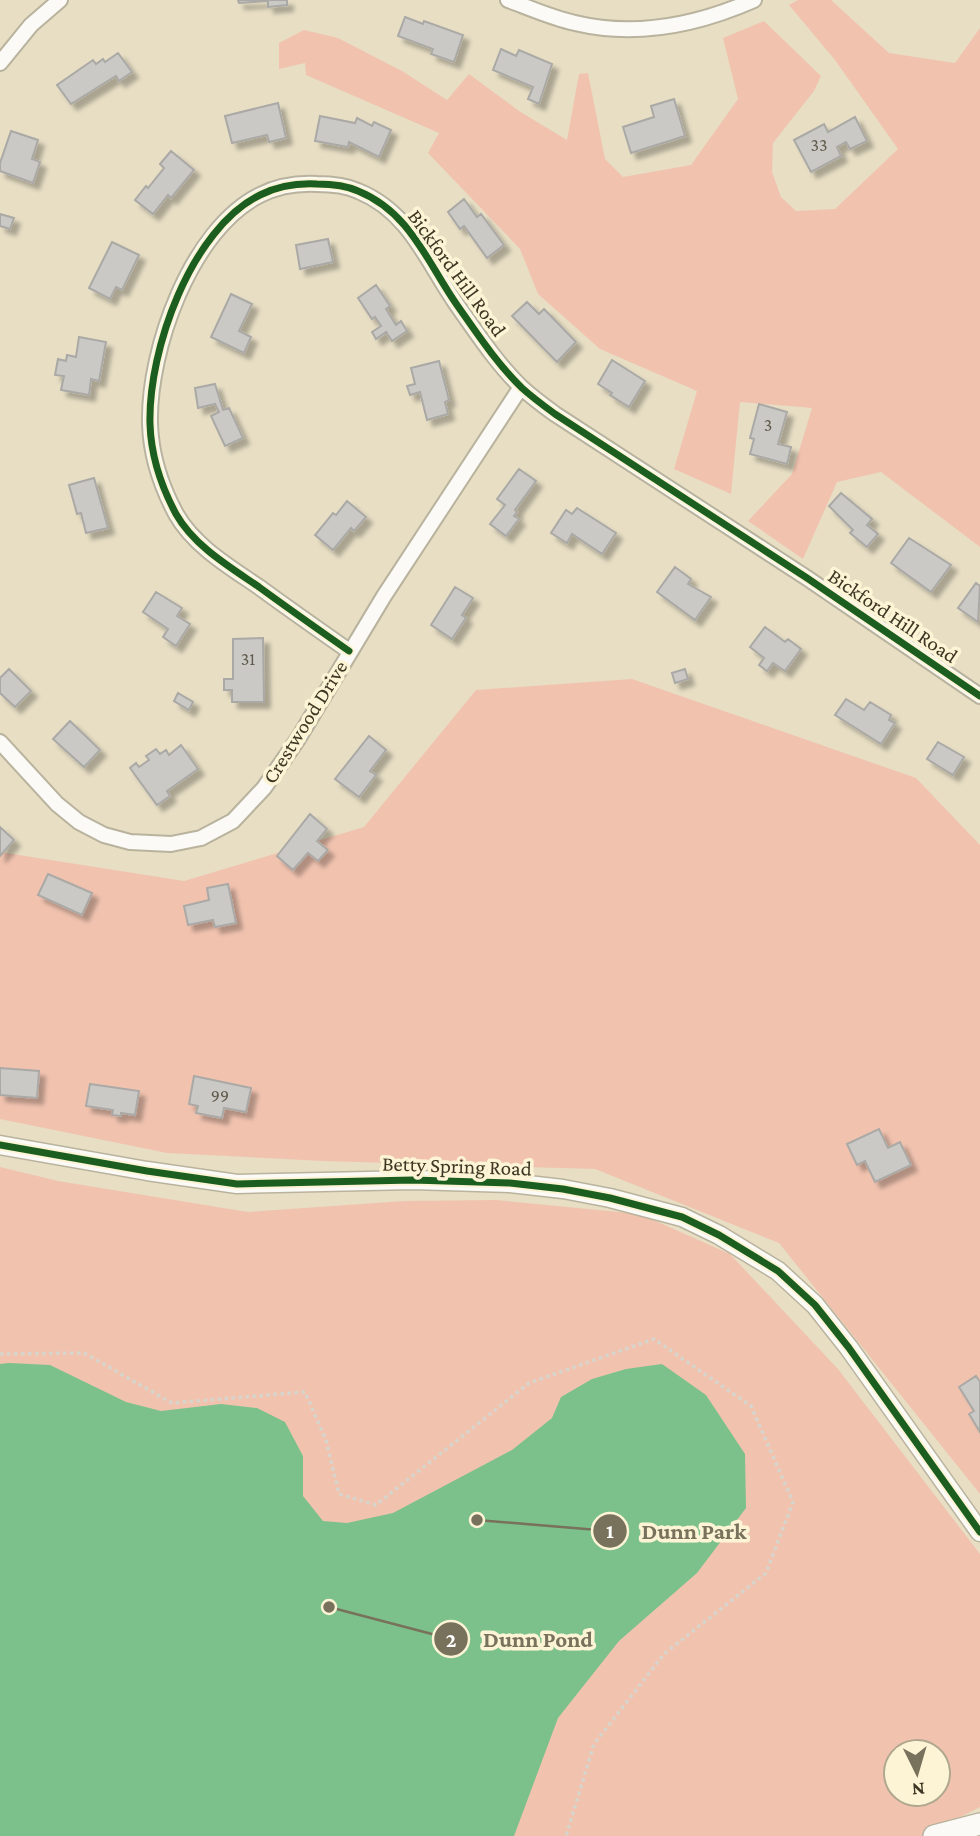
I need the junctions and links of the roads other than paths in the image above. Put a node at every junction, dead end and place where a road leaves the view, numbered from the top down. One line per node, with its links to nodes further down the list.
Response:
1 (60, 0): 4 (street)
2 (508, 0): 3 (street)
3 (754, 0)
4 (0, 63)
5 (521, 387): 6 (street, Crestwood Drive); 6 (street, Bickford Hill Road); 7 (street, Bickford Hill Road)
6 (349, 651): 8 (street, Crestwood Drive)
7 (980, 696)
8 (0, 742)
9 (0, 1145): 10 (street, Betty Spring Road)
10 (980, 1532)
11 (980, 1824): 12 (main road)
12 (934, 1836)

